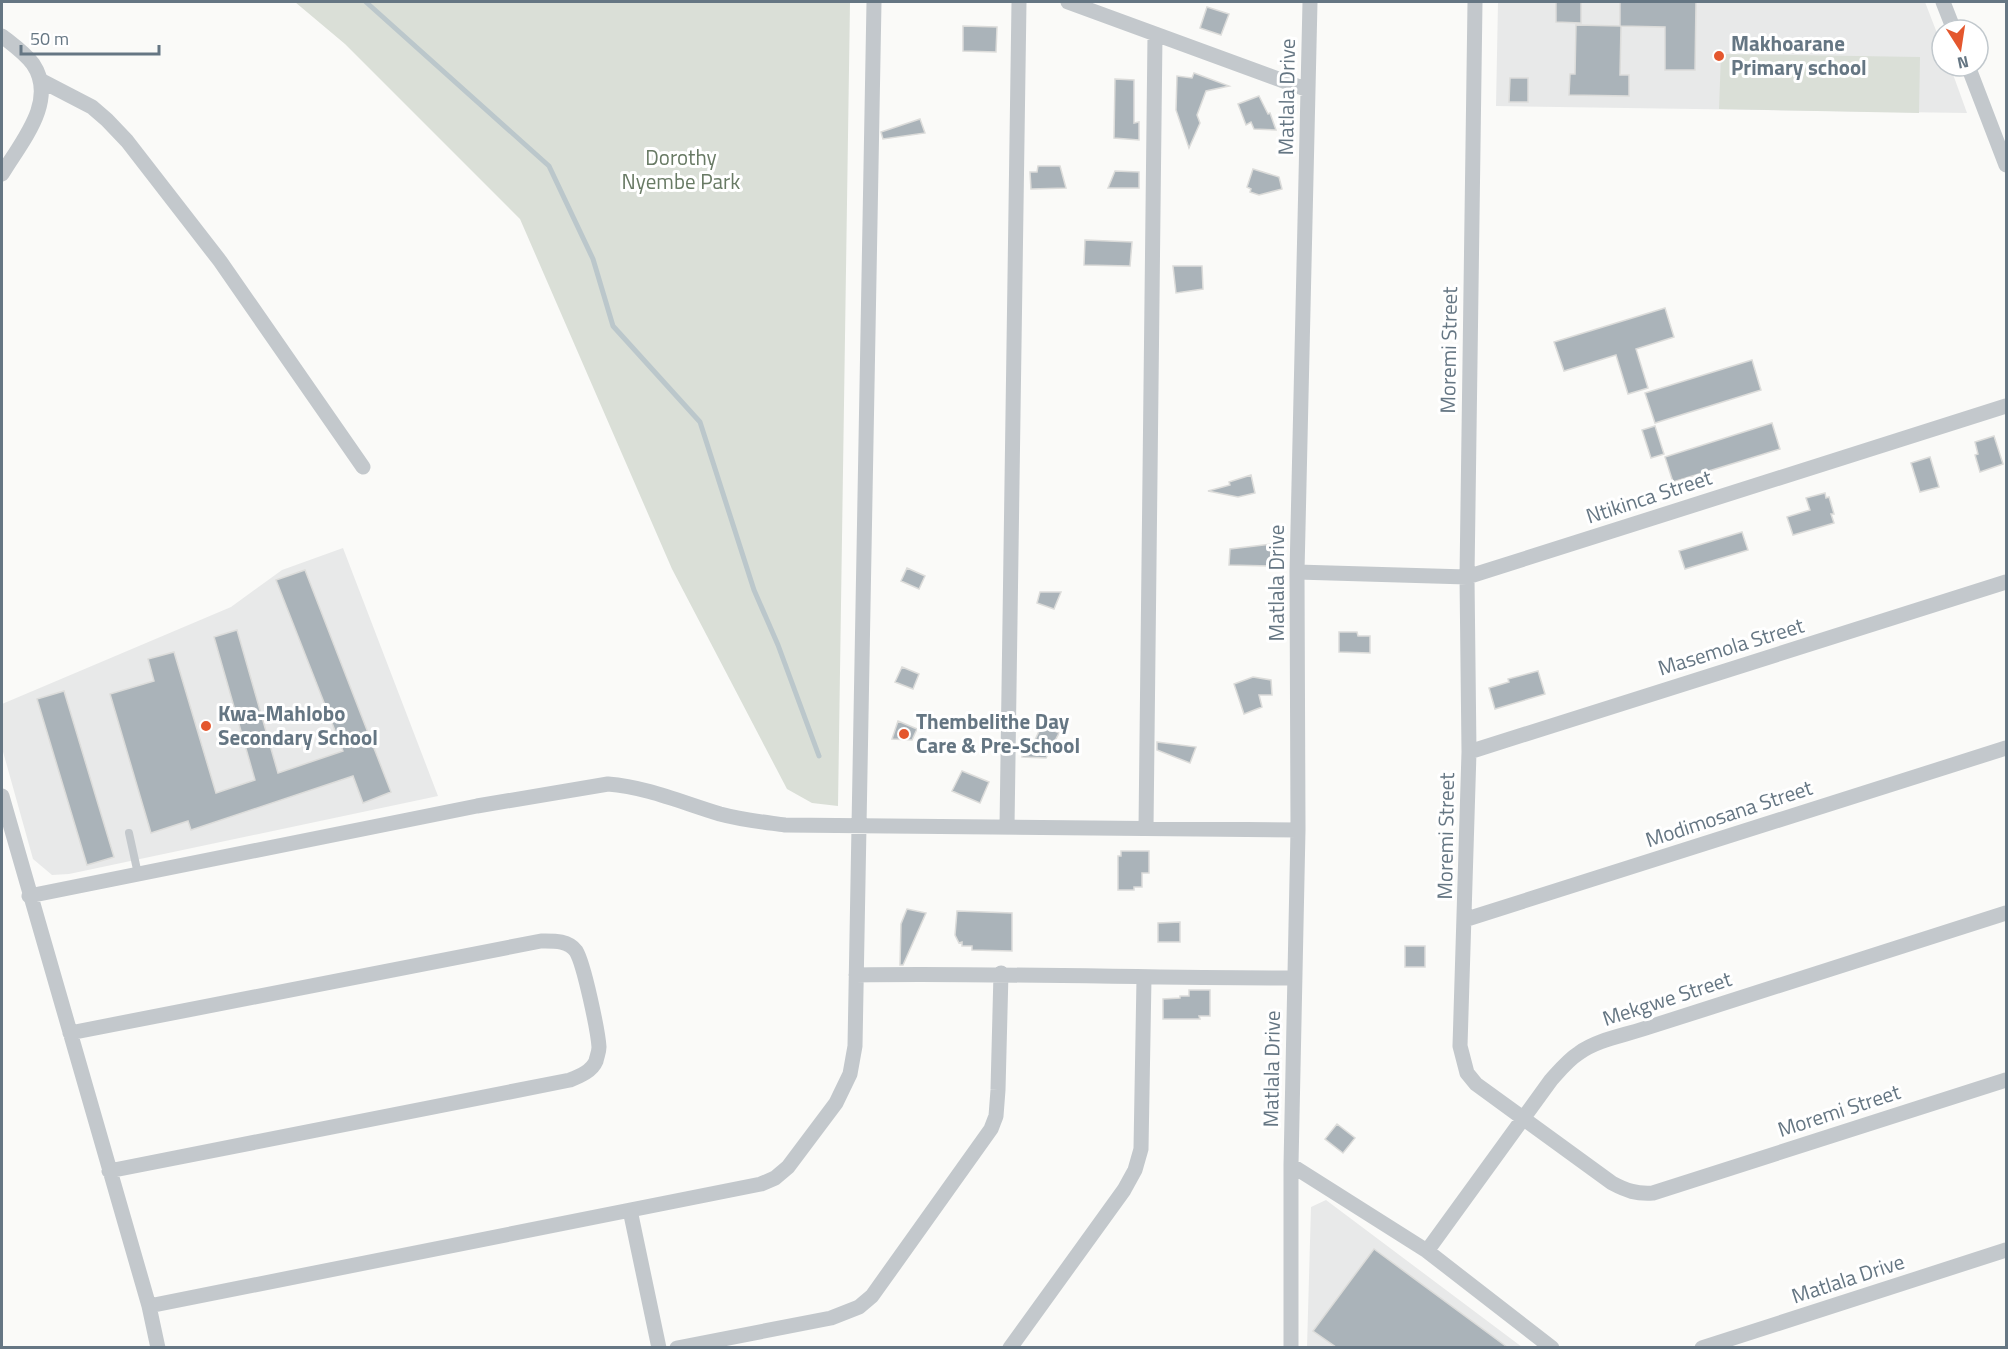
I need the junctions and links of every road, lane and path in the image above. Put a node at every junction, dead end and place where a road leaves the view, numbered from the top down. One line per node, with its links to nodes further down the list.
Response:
1 (874, 2): 23 (street)
2 (1019, 2): 24 (street)
3 (1068, 2): 8 (street)
4 (1310, 2): 12 (street, Matlala Drive)
5 (1475, 2): 18 (street, Moremi Street)
6 (1943, 2): 7 (street)
7 (1949, 18)
8 (1155, 35): 12 (street); 25 (street)
9 (2, 36): 11 (street)
10 (1973, 78): 13 (street)
11 (40, 80): 14 (street); 16 (street)
12 (1308, 90): 17 (street, Matlala Drive)
13 (2007, 165)
14 (2, 174)
15 (2007, 406): 18 (street, Ntikinca Street)
16 (363, 467)
17 (1297, 572): 18 (street, Ntikinca Street); 26 (street, Matlala Drive)
18 (1467, 577): 21 (street, Moremi Street)
19 (2007, 582): 21 (street, Masemola Street)
20 (2007, 748): 31 (street, Modimosana Street)
21 (1469, 752): 31 (street, Moremi Street)
22 (2, 796): 29 (street)
23 (860, 824): 24 (street); 28 (street); 33 (street)
24 (1006, 827): 25 (street)
25 (1146, 828): 26 (street)
26 (1298, 830): 35 (street, Matlala Drive)
27 (129, 833): 28 (lane)
28 (138, 874): 29 (street)
29 (30, 896): 36 (street)
30 (2007, 913): 38 (street, Mekgwe Street)
31 (1464, 920): 38 (street, Moremi Street)
32 (1000, 974): 33 (street); 34 (street); 47 (street)
33 (856, 975): 41 (street)
34 (1144, 978): 35 (street); 48 (street)
35 (1295, 978): 39 (street, Matlala Drive)
36 (69, 1033): 40 (street); 40 (street)
37 (2007, 1080): 38 (street, Moremi Street)
38 (1523, 1117): 43 (street, Mekgwe Street)
39 (1291, 1165): 43 (street); 49 (street, Matlala Drive)
40 (109, 1171): 44 (street)
41 (630, 1210): 44 (street); 46 (street)
42 (2007, 1250): 51 (street, Matlala Drive)
43 (1427, 1251): 50 (street)
44 (150, 1306): 45 (street)
45 (158, 1347)
46 (659, 1347)
47 (677, 1347)
48 (1010, 1347)
49 (1291, 1347)
50 (1552, 1347)
51 (1702, 1347)

